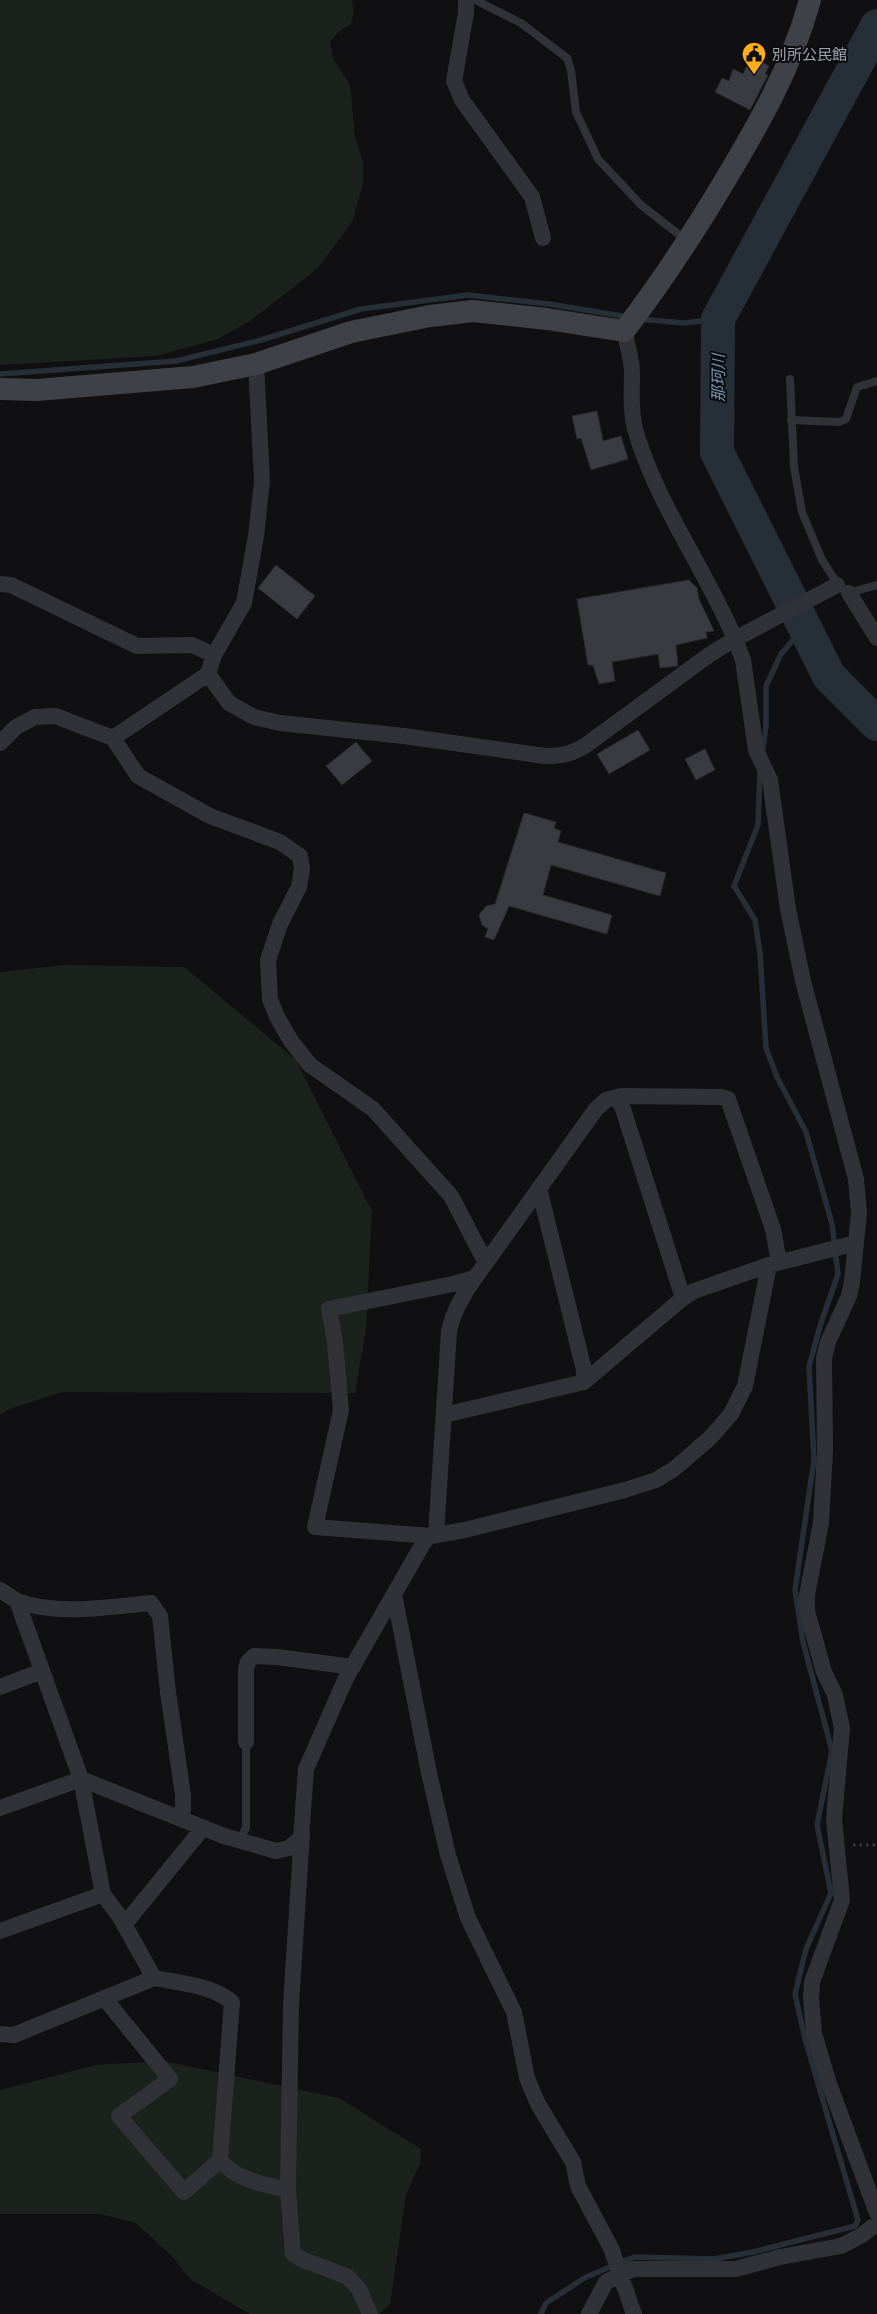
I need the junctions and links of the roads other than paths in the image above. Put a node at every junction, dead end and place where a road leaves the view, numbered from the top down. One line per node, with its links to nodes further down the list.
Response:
1 (473, 0): 3 (street); 4 (lane)
2 (810, 0): 4 (street)
3 (543, 238)
4 (688, 242): 5 (street)
5 (624, 331): 6 (street); 14 (street)
6 (256, 364): 9 (street); 16 (street)
7 (790, 379): 10 (lane)
8 (877, 381): 10 (lane)
9 (0, 389)
10 (791, 420): 13 (lane)
11 (0, 584): 16 (street)
12 (877, 585): 13 (lane)
13 (839, 589): 14 (street); 15 (street)
14 (739, 637): 17 (street); 22 (street)
15 (877, 638)
16 (214, 655): 17 (street)
17 (208, 674): 18 (street)
18 (113, 738): 19 (street); 23 (street)
19 (0, 743)
20 (617, 1097): 21 (street); 24 (street); 26 (street)
21 (540, 1188): 23 (street); 27 (street)
22 (856, 1243): 24 (street); 51 (street)
23 (486, 1263): 25 (street)
24 (774, 1263): 26 (street); 29 (street)
25 (475, 1278): 28 (street); 29 (street)
26 (683, 1298): 27 (street)
27 (584, 1382): 28 (street)
28 (444, 1415): 29 (street)
29 (434, 1536): 31 (street)
30 (0, 1590): 32 (street)
31 (394, 1594): 33 (street); 53 (street)
32 (17, 1601): 34 (street); 39 (street)
33 (352, 1666): 36 (street); 41 (street)
34 (42, 1672): 35 (street); 37 (street)
35 (0, 1687)
36 (246, 1742): 42 (lane)
37 (81, 1779): 38 (street); 39 (street); 43 (street)
38 (0, 1808)
39 (180, 1818): 40 (street)
40 (203, 1828): 42 (street); 44 (street)
41 (302, 1831): 42 (street); 50 (street)
42 (239, 1840)
43 (103, 1894): 44 (street); 45 (street)
44 (124, 1925): 46 (street)
45 (0, 1931)
46 (154, 1978): 47 (street); 49 (street)
47 (105, 1999): 48 (street); 49 (street)
48 (0, 2034)
49 (220, 2160): 50 (street)
50 (288, 2190): 54 (street)
51 (877, 2213)
52 (877, 2226): 53 (street)
53 (620, 2274): 55 (street); 56 (street)
54 (370, 2314)
55 (589, 2314)
56 (634, 2314)

